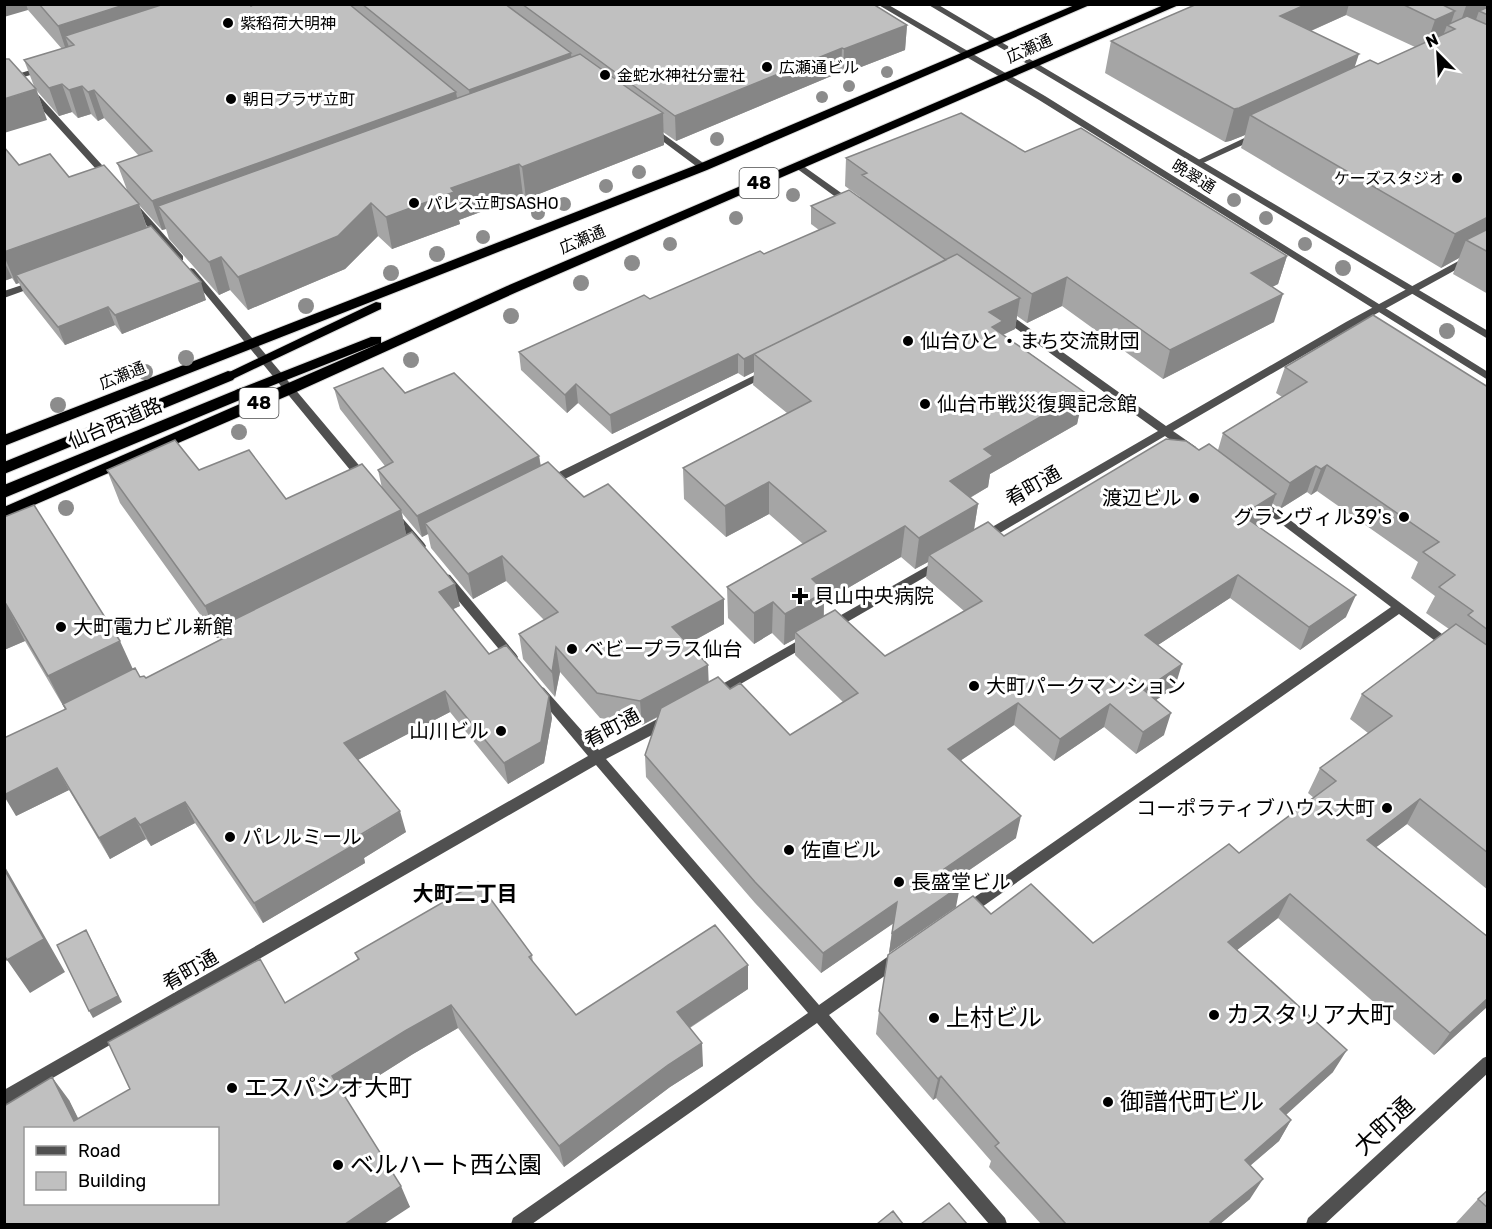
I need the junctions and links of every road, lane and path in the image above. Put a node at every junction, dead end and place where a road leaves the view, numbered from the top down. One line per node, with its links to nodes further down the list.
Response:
1 (881, 4): 6 (street, 晩翠通)
2 (931, 4): 5 (street, 晩翠通)
3 (1087, 4): 5 (highway, 広瀬通 / 48)
4 (1176, 4): 8 (highway, 広瀬通 / 48)
5 (996, 42): 6 (highway, 広瀬通 / 48); 8 (street, 晩翠通)
6 (967, 54): 10 (street, 晩翠通); 16 (highway, 広瀬通 / 48)
7 (4, 62): 11 (street)
8 (1034, 64): 10 (highway, 広瀬通 / 48); 14 (street, 晩翠通)
9 (51, 66): 11 (street)
10 (1006, 77): 15 (highway, 広瀬通 / 48); 25 (street, 晩翠通)
11 (11, 79): 27 (street)
12 (640, 120): 16 (street)
13 (1267, 130): 14 (street)
14 (1198, 162): 22 (street, 晩翠通)
15 (799, 166): 17 (street); 21 (highway, 広瀬通 / 48)
16 (703, 167): 19 (highway, 広瀬通 / 48)
17 (863, 213)
18 (1488, 248): 22 (street, 肴町通)
19 (471, 259): 27 (highway, 広瀬通 / 48); 28 (highway, 48)
20 (50, 279): 23 (street)
21 (512, 289): 31 (highway, 48); 33 (highway, 広瀬通 / 48)
22 (1413, 292): 25 (street, 肴町通); 26 (street, 晩翠通)
23 (4, 295)
24 (992, 306): 35 (street)
25 (1377, 310): 32 (street, 晩翠通); 35 (street, 肴町通)
26 (1488, 336)
27 (252, 343): 28 (street); 36 (highway, 広瀬通 / 48)
28 (265, 359): 30 (highway, 48); 31 (street)
29 (783, 364): 39 (street)
30 (228, 376): 38 (highway, 仙台西道路 / 48)
31 (279, 377): 33 (street); 34 (highway, 48)
32 (1488, 377)
33 (290, 390): 42 (highway, 広瀬通 / 48); 47 (street)
34 (241, 393): 40 (highway, 仙台西道路 / 48)
35 (1167, 431): 37 (street); 43 (street, 肴町通)
36 (4, 441)
37 (1204, 459)
38 (4, 469)
39 (538, 488)
40 (4, 492)
41 (1251, 494): 45 (street)
42 (4, 513)
43 (973, 544)
44 (953, 556): 49 (street)
45 (1400, 608): 46 (street); 52 (street)
46 (1461, 655)
47 (520, 666)
48 (535, 685): 51 (street)
49 (697, 704)
50 (677, 715): 51 (street, 肴町通)
51 (596, 758): 54 (street); 56 (street, 肴町通)
52 (953, 920)
53 (914, 947): 54 (street)
54 (817, 1015): 57 (street); 58 (street)
55 (1488, 1063): 59 (street, 大町通)
56 (4, 1099)
57 (519, 1224)
58 (999, 1224)
59 (1314, 1224)

